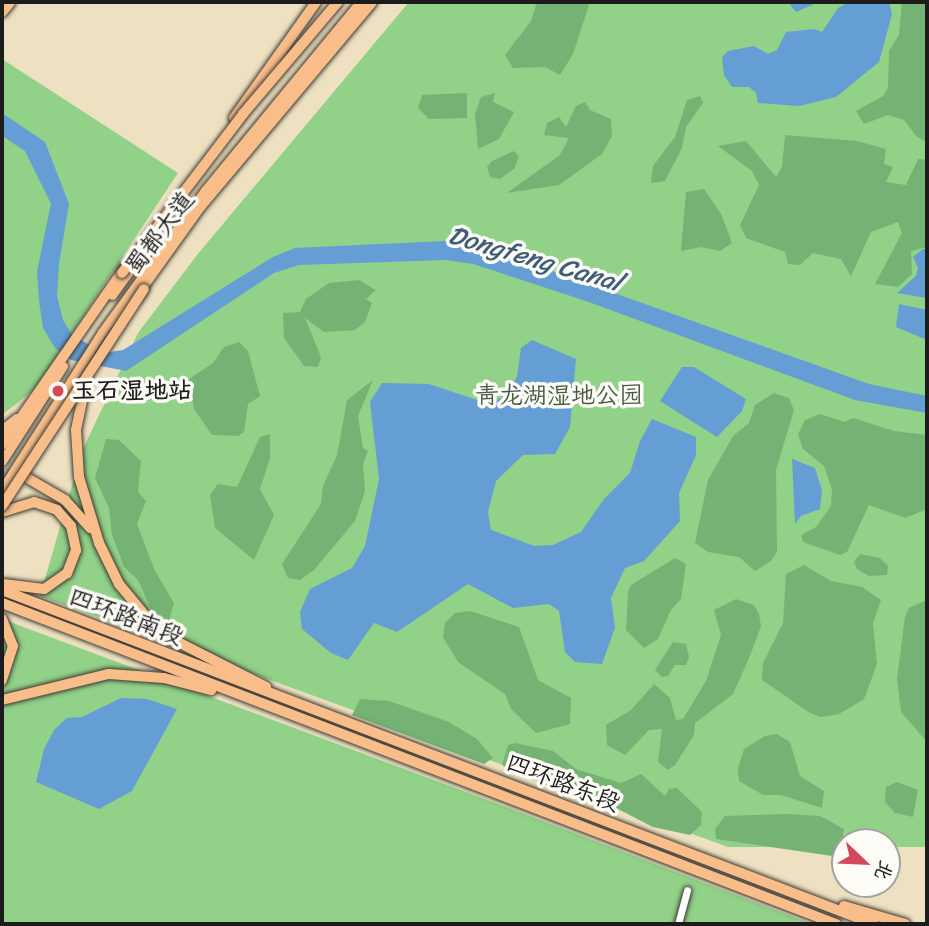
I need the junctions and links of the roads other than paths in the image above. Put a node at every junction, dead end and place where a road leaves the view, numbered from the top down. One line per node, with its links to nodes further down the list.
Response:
1 (10, 2): 6 (main road)
2 (318, 2): 8 (highway)
3 (338, 2): 13 (highway, 蜀都大道, bridge)
4 (360, 2): 7 (main road)
5 (373, 2): 7 (highway); 17 (highway, 蜀都大道, bridge)
6 (2, 12)
7 (104, 334): 9 (highway, bridge); 9 (main road)
8 (56, 372): 10 (highway); 14 (main road)
9 (76, 386): 16 (main road); 17 (highway); 19 (highway)
10 (29, 408): 11 (highway); 12 (highway)
11 (2, 431)
12 (2, 445)
13 (2, 453)
14 (2, 461)
15 (29, 478): 19 (highway)
16 (2, 489)
17 (2, 505)
18 (2, 512): 20 (highway)
19 (99, 543): 25 (highway)
20 (3, 586): 23 (highway, 四环路南段)
21 (2, 603): 23 (highway, 四环路南段)
22 (2, 619): 24 (highway)
23 (91, 633): 25 (highway, 四环路南段)
24 (2, 680)
25 (235, 686): 26 (highway); 27 (highway, 四环路东段); 27 (highway)
26 (2, 701)
27 (310, 715): 28 (highway, 四环路东段); 30 (highway, 四环路东段)
28 (757, 878): 34 (highway, 四环路东段); 35 (highway)
29 (687, 890): 31 (street)
30 (797, 909): 32 (highway); 33 (highway, 四环路东段)
31 (678, 924)
32 (827, 924)
33 (836, 924)
34 (874, 924)
35 (905, 924)

